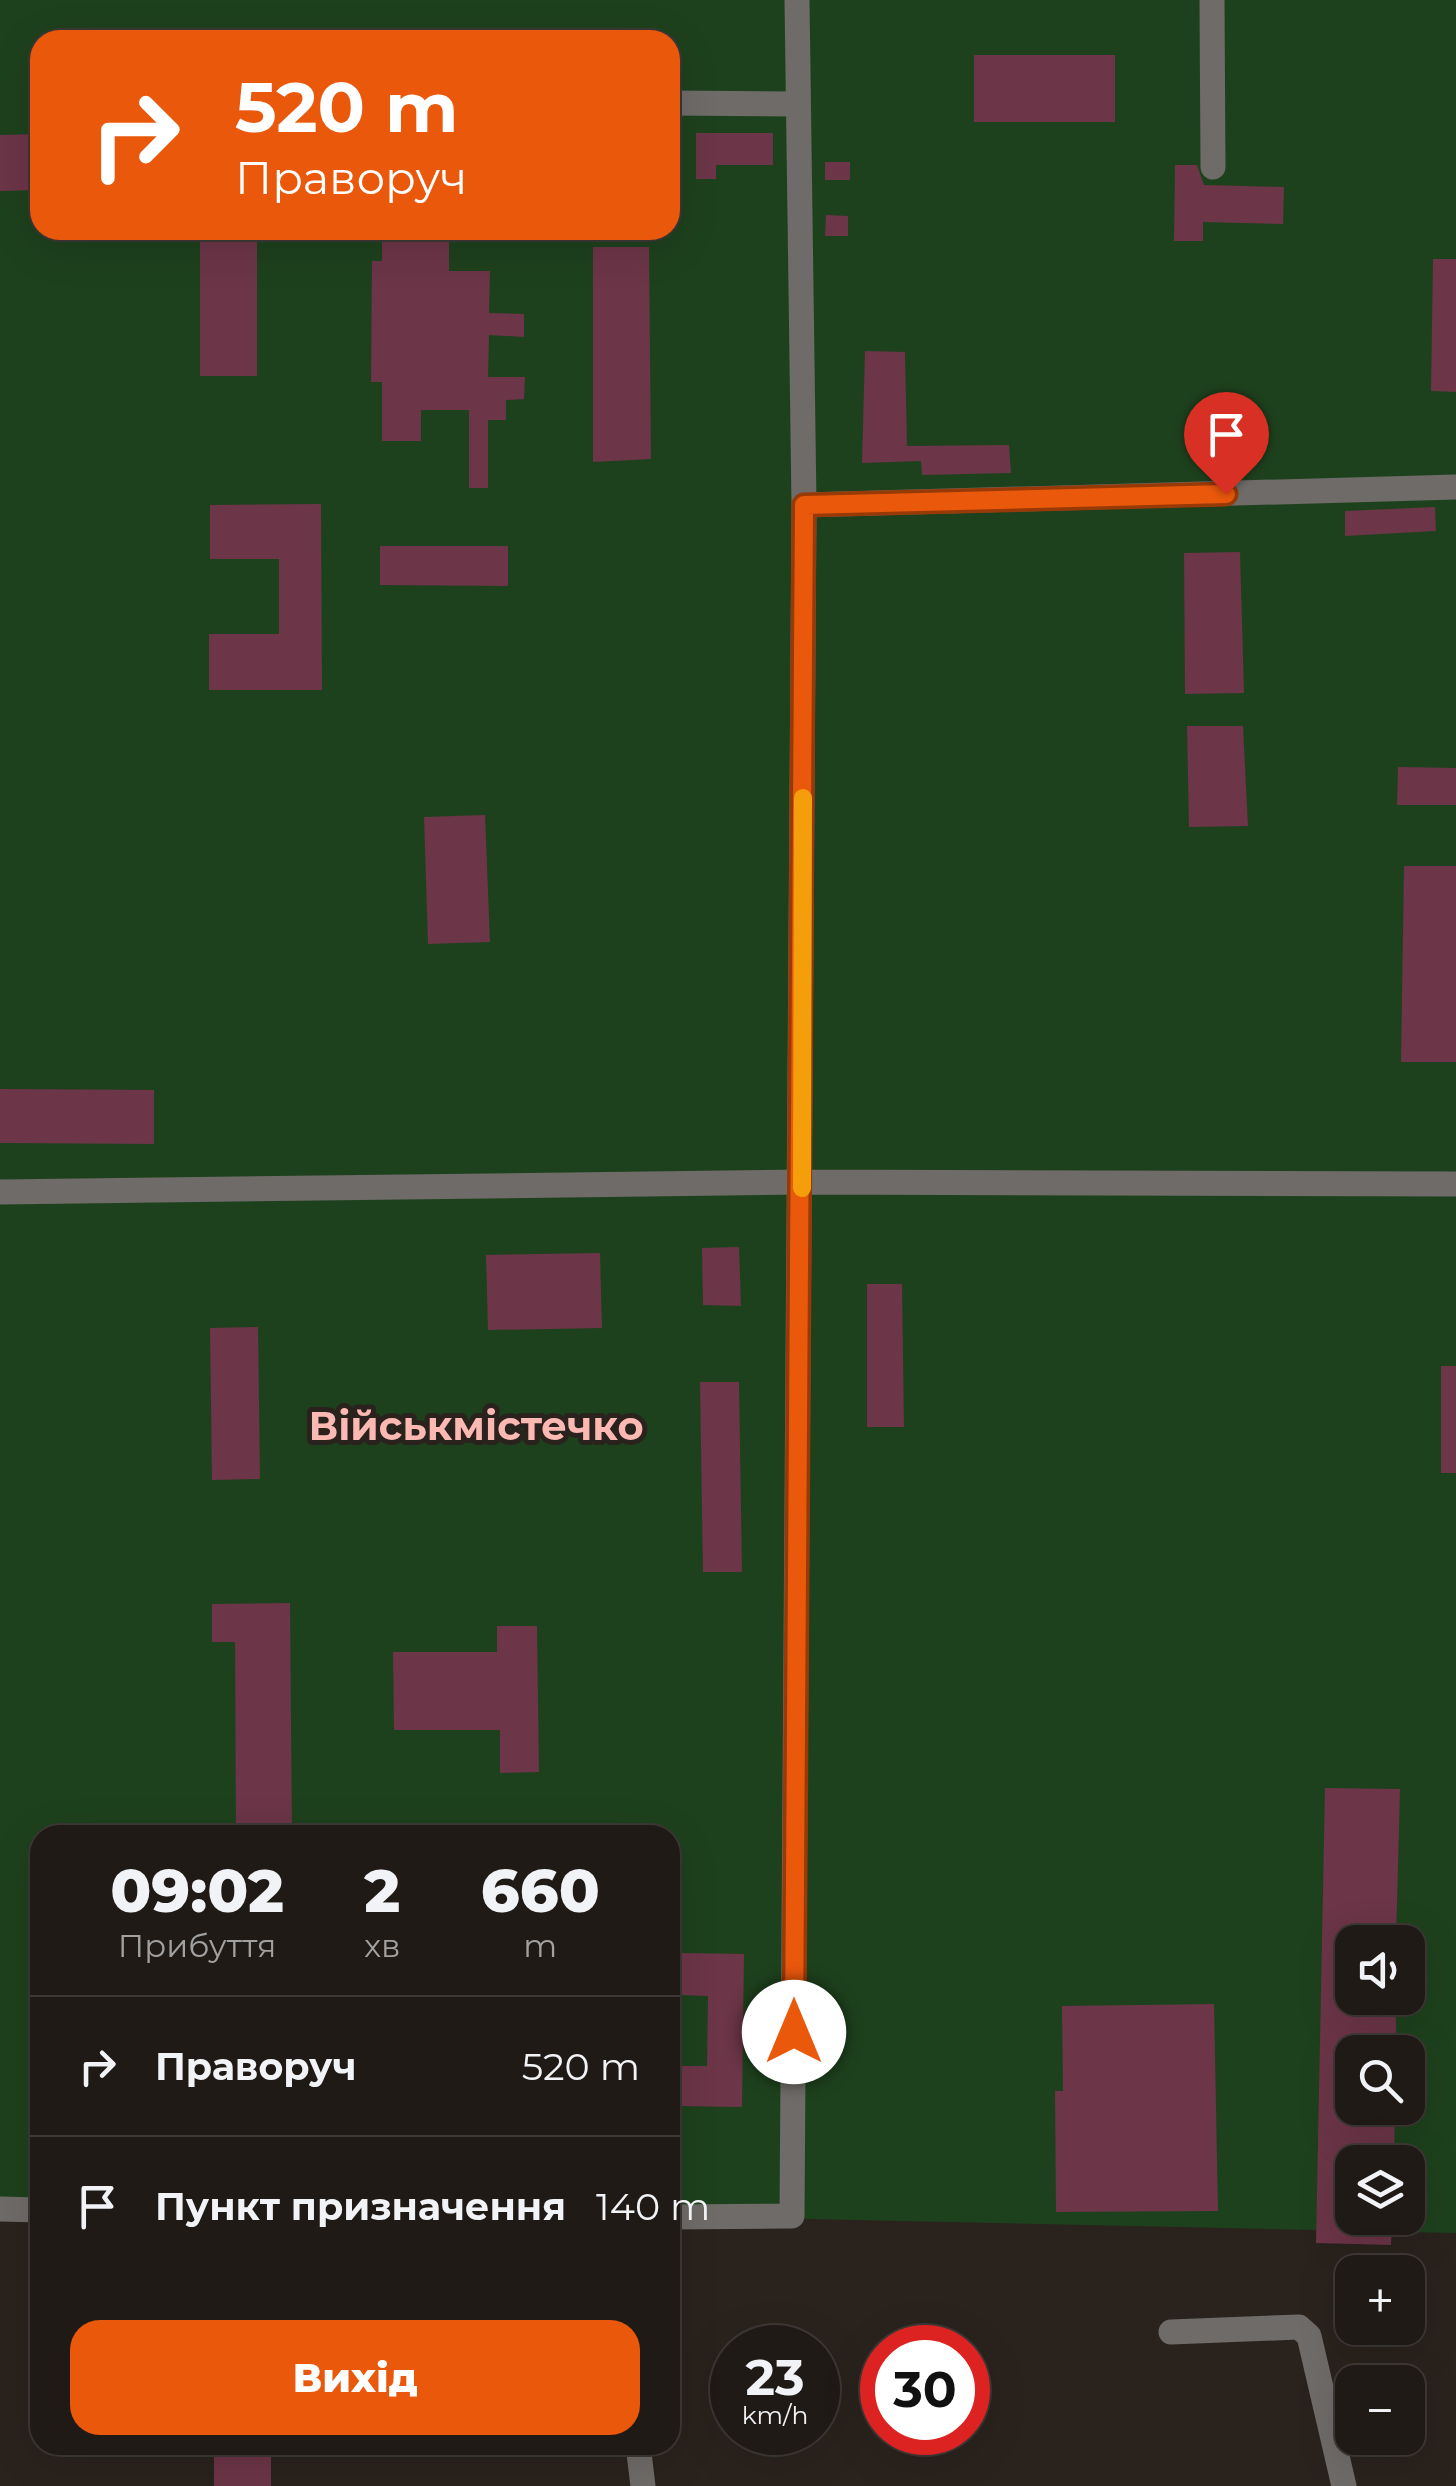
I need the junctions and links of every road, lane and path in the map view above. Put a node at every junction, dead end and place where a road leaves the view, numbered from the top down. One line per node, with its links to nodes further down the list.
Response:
1 (797, 0): 4 (street)
2 (1212, 0): 5 (street)
3 (680, 103): 4 (street)
4 (796, 104): 7 (street)
5 (1213, 167)
6 (1456, 487): 7 (street)
7 (804, 505): 8 (street)
8 (802, 1182): 9 (street); 10 (street); 13 (street)
9 (1456, 1184)
10 (0, 1192)
11 (0, 2209): 12 (street)
12 (30, 2210)
13 (680, 2217)
14 (1171, 2332): 17 (street)
15 (639, 2455): 16 (street)
16 (644, 2486)
17 (1344, 2486)

